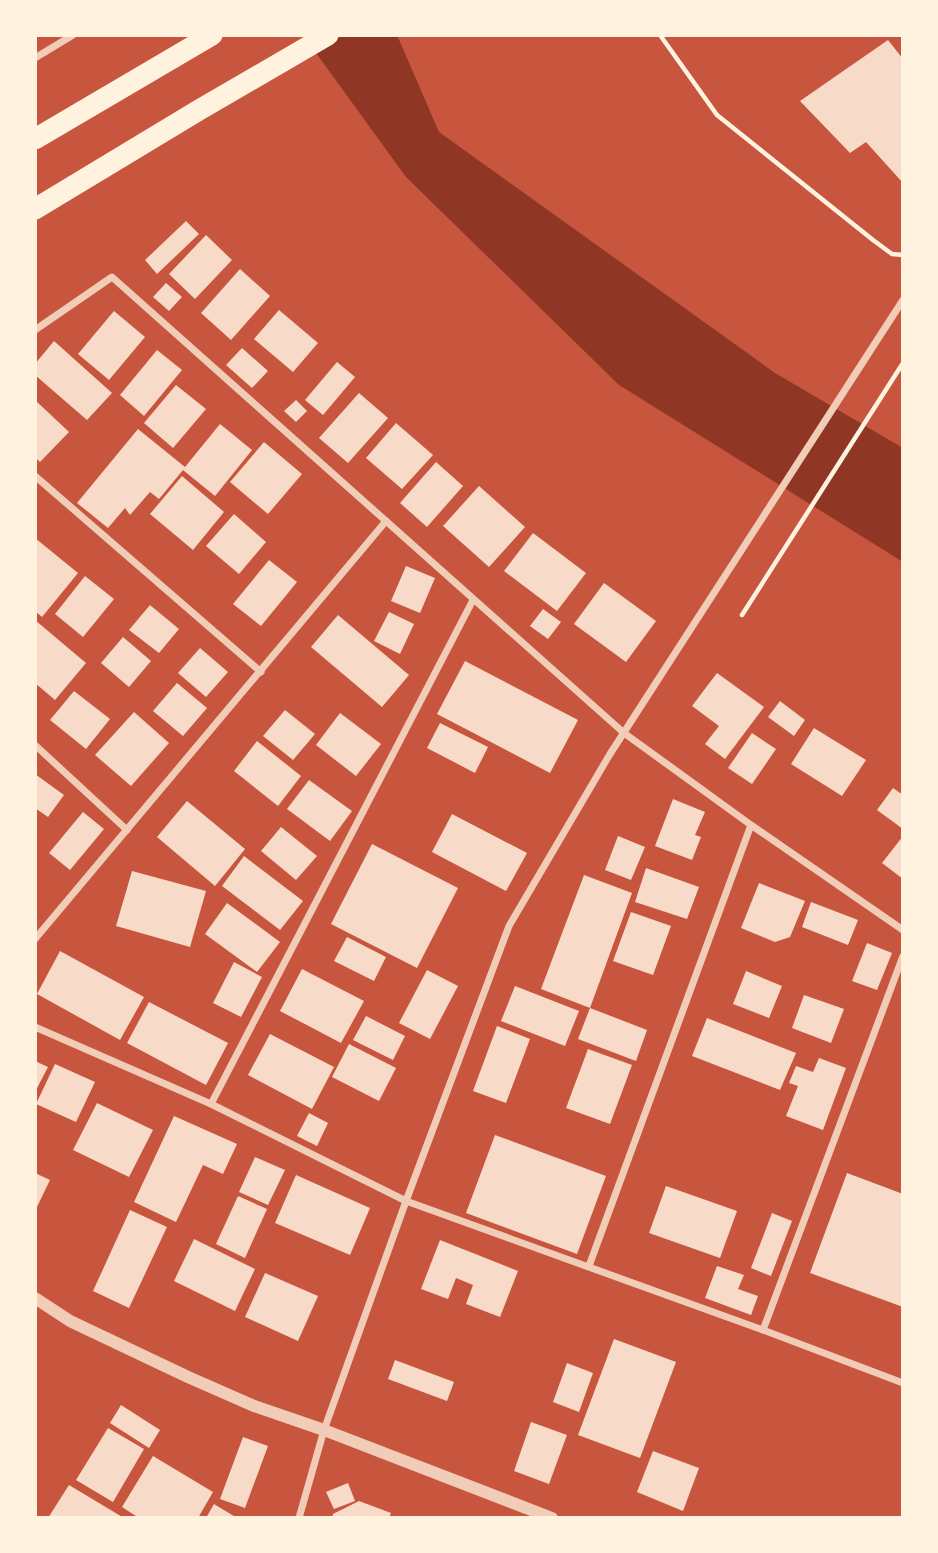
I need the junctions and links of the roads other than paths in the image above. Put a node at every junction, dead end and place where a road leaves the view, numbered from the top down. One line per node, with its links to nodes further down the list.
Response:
1 (73, 35): 4 (street)
2 (212, 35): 5 (highway)
3 (328, 35): 6 (highway)
4 (35, 58)
5 (35, 139)
6 (35, 209)
7 (903, 300): 13 (street)
8 (35, 330): 10 (street)
9 (35, 476): 12 (street)
10 (386, 521): 11 (street); 12 (street)
11 (473, 600): 13 (street); 21 (street)
12 (261, 672): 16 (street)
13 (624, 733): 15 (street); 22 (street)
14 (35, 745): 16 (street)
15 (751, 825): 17 (street); 23 (street)
16 (128, 830): 18 (street)
17 (903, 930)
18 (35, 939)
19 (903, 956): 25 (street)
20 (35, 1027): 21 (street)
21 (211, 1104): 22 (street)
22 (405, 1201): 23 (street); 27 (street)
23 (589, 1266): 25 (street)
24 (35, 1298): 27 (street)
25 (763, 1330): 26 (street)
26 (903, 1383)
27 (324, 1430): 28 (street); 29 (street)
28 (299, 1518)
29 (552, 1518)

